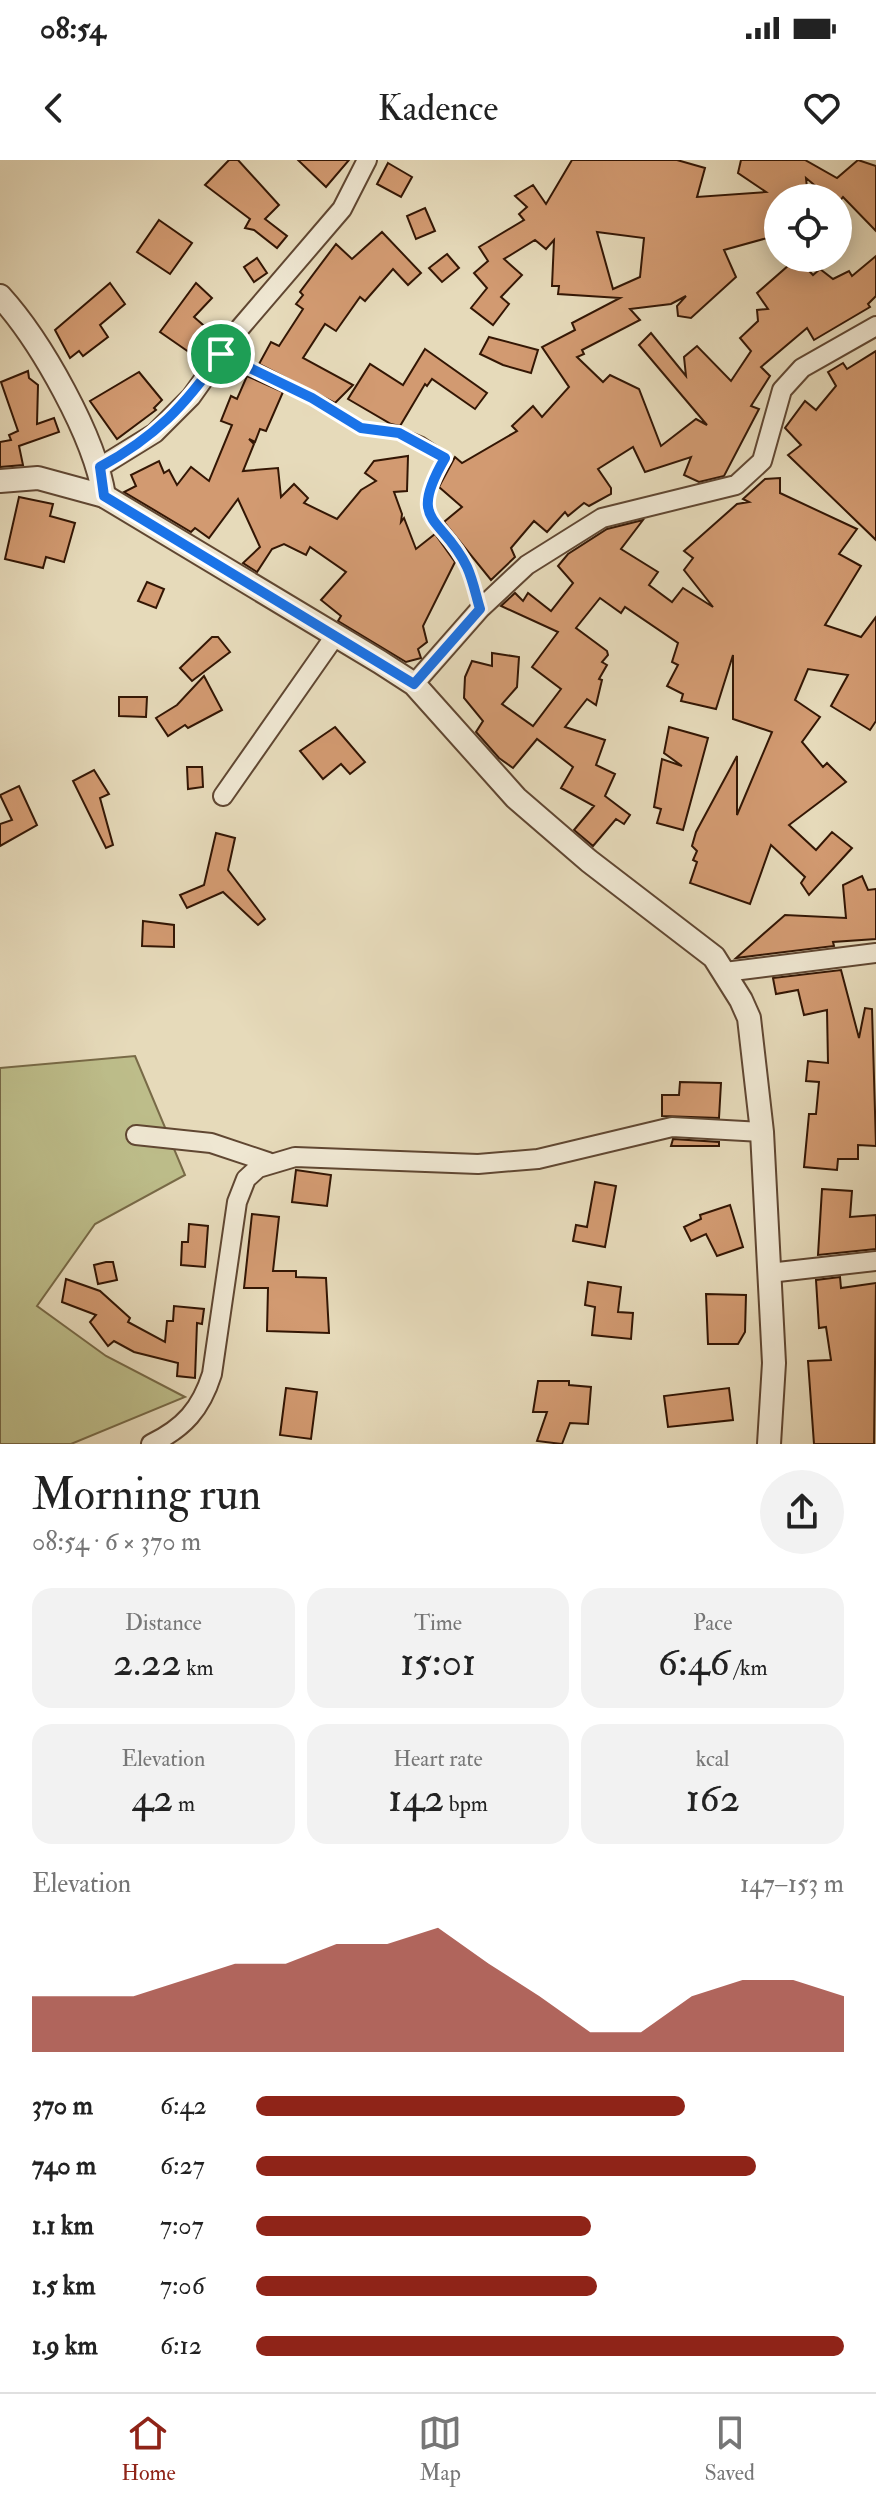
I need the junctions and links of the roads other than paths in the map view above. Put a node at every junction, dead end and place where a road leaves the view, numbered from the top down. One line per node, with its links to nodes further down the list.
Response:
1 (367, 160): 4 (street)
2 (0, 296): 5 (street)
3 (876, 326): 8 (street)
4 (221, 354): 5 (street); 8 (lane)
5 (100, 467): 7 (street)
6 (0, 481): 7 (street)
7 (104, 496): 9 (street)
8 (480, 609): 10 (street)
9 (335, 636): 10 (street); 11 (street)
10 (414, 684): 13 (street)
11 (223, 796)
12 (876, 953): 13 (street)
13 (725, 972): 14 (street)
14 (762, 1132): 16 (street); 18 (street)
15 (136, 1135): 16 (street)
16 (268, 1162): 19 (street)
17 (876, 1261): 18 (street)
18 (769, 1273): 20 (street)
19 (151, 1444)
20 (769, 1444)

